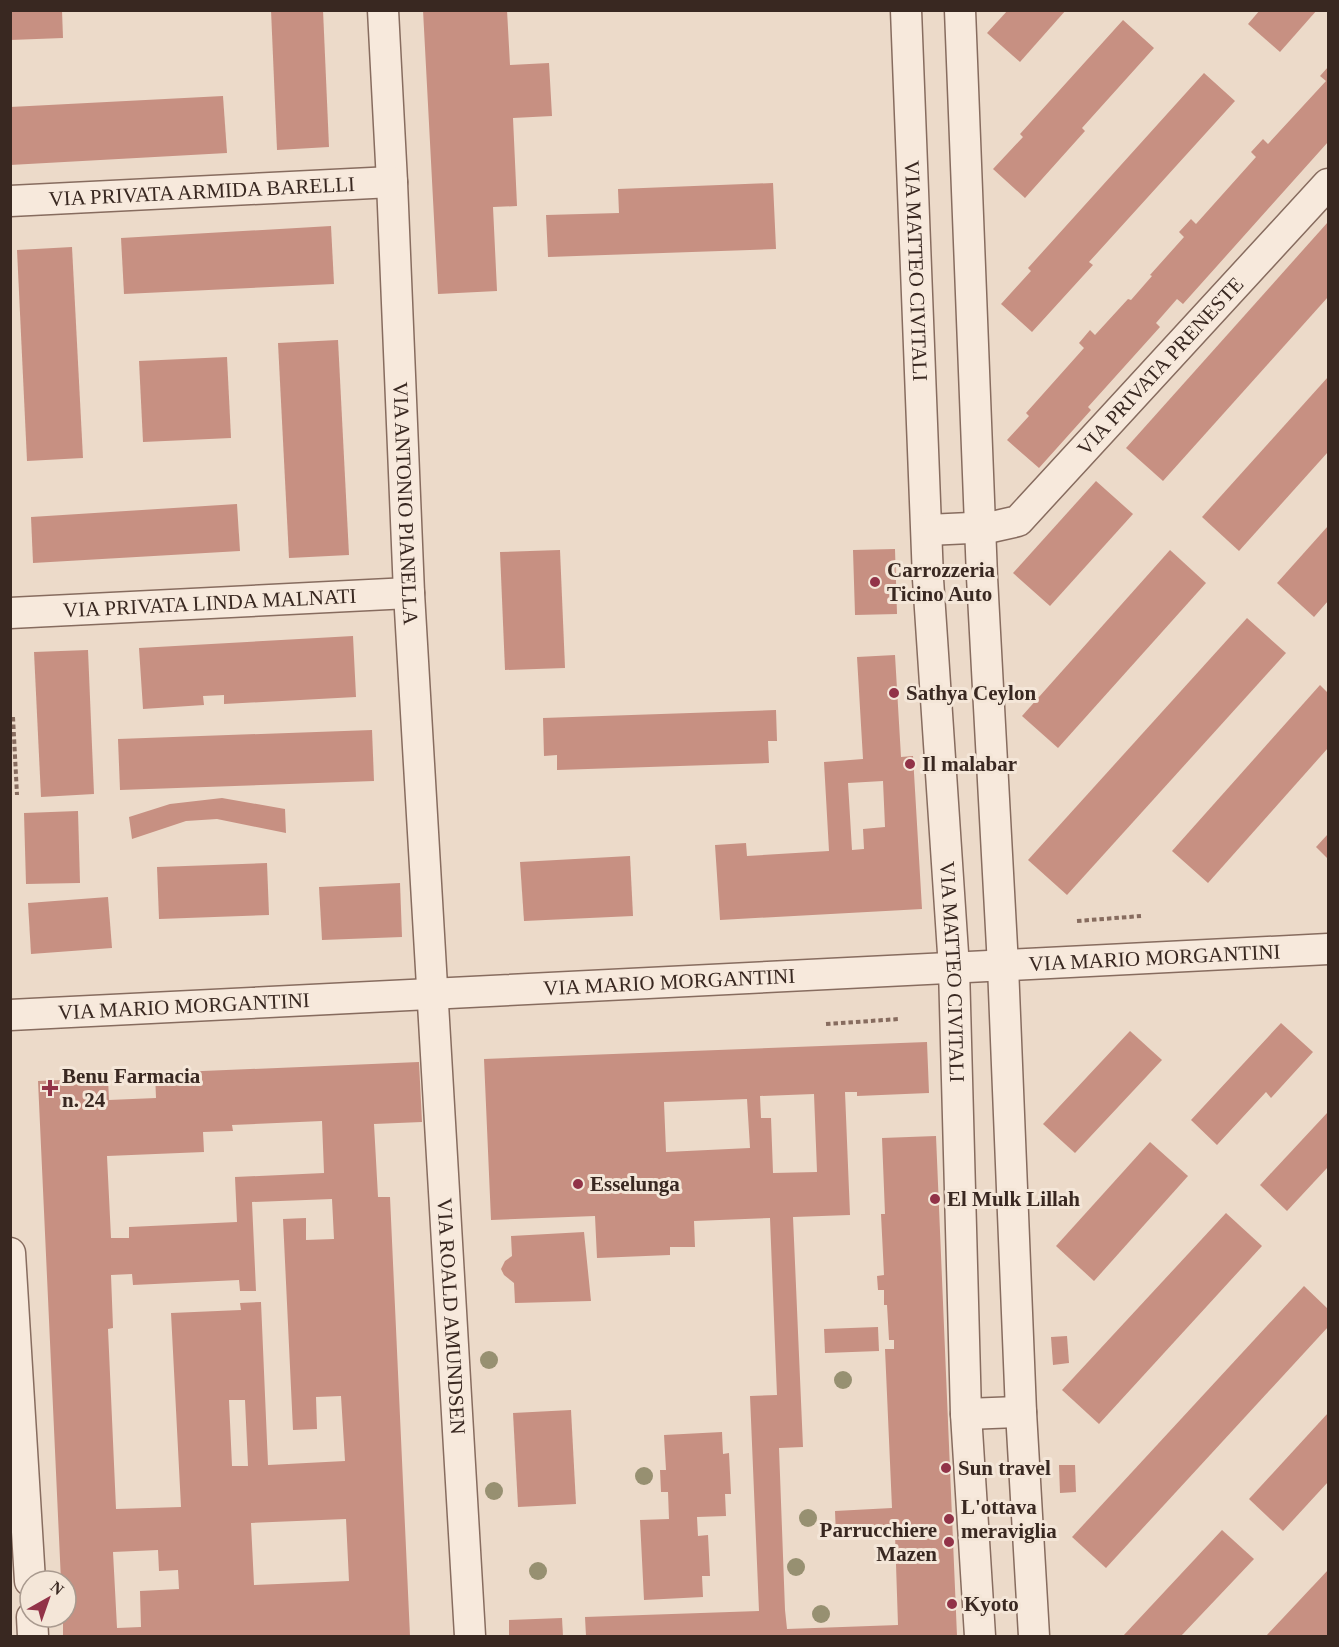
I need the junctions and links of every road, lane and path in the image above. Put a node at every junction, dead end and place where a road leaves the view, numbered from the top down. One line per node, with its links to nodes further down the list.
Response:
1 (383, 10): 4 (street, VIA ANTONIO PIANELLA)
2 (906, 10): 8 (street, VIA MATTEO CIVITALI)
3 (960, 10): 7 (street)
4 (392, 182): 6 (street, VIA PRIVATA ARMIDA BARELLI); 9 (street, VIA ANTONIO PIANELLA)
5 (1329, 184): 7 (street, VIA PRIVATA PRENESTE)
6 (10, 201)
7 (981, 528): 8 (street); 16 (street)
8 (927, 530): 17 (street, VIA MATTEO CIVITALI)
9 (409, 593): 10 (street, VIA PRIVATA LINDA MALNATI); 18 (street, VIA ANTONIO PIANELLA)
10 (10, 613)
11 (14, 717): 12 (path)
12 (17, 795)
13 (1141, 916): 14 (path)
14 (1077, 921)
15 (1329, 950): 16 (street, VIA MARIO MORGANTINI)
16 (1003, 966): 17 (street, VIA MARIO MORGANTINI); 23 (street)
17 (954, 968): 18 (street, VIA MARIO MORGANTINI); 24 (street, VIA MATTEO CIVITALI)
18 (434, 995): 19 (street, VIA MARIO MORGANTINI); 26 (street, VIA ROALD AMUNDSEN)
19 (10, 1015)
20 (898, 1019): 21 (path)
21 (826, 1024)
22 (10, 1253): 25 (street)
23 (1021, 1412): 24 (street); 28 (street)
24 (966, 1414): 27 (street, VIA MATTEO CIVITALI)
25 (29, 1569)
26 (470, 1636)
27 (980, 1636)
28 (1034, 1636)

